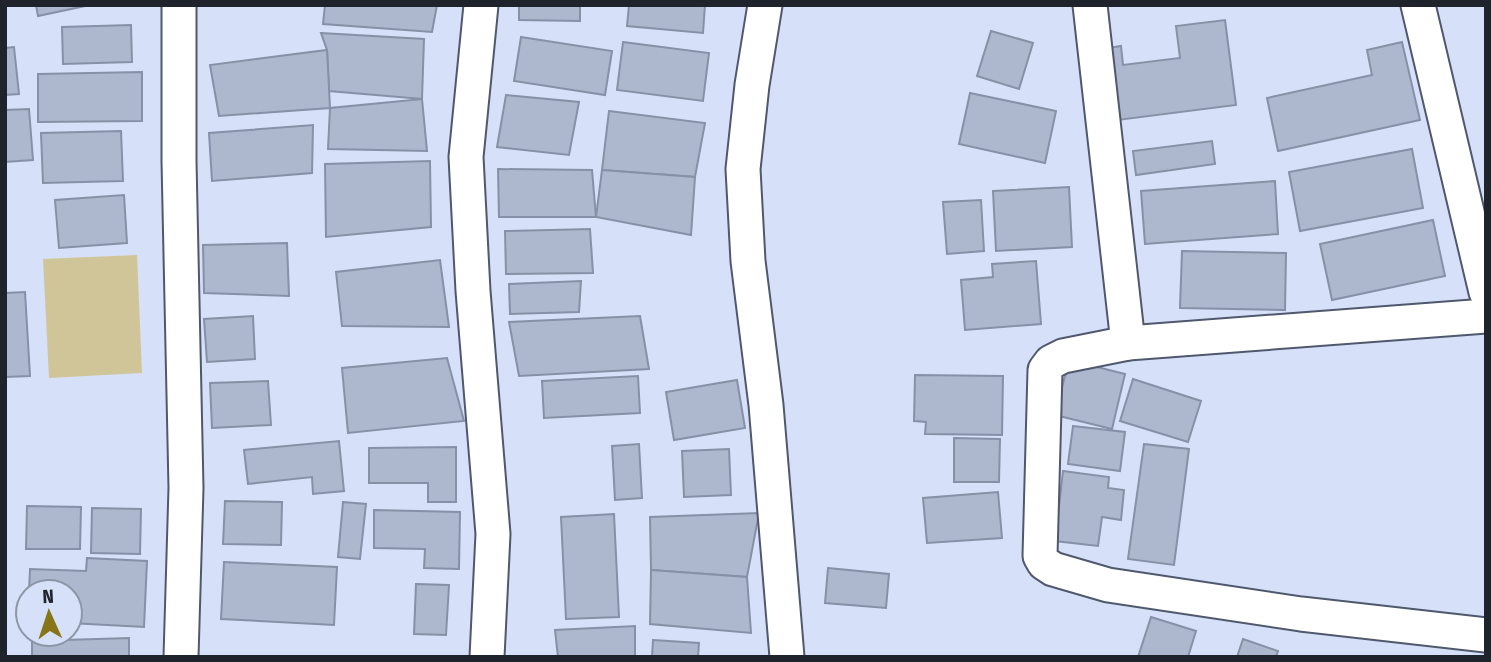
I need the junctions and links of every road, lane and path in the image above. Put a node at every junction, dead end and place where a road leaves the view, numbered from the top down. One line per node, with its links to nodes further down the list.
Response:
1 (179, 5): 10 (street)
2 (481, 5): 11 (street)
3 (765, 5): 12 (street)
4 (1090, 5): 8 (street)
5 (1418, 5): 6 (street)
6 (1486, 292)
7 (1486, 316): 8 (street)
8 (1128, 343): 9 (street)
9 (1486, 635)
10 (181, 657)
11 (487, 657)
12 (787, 657)

